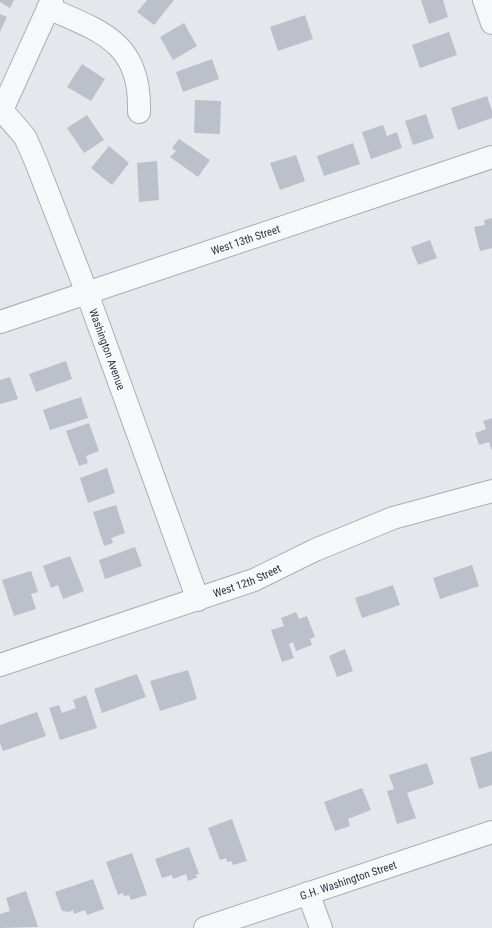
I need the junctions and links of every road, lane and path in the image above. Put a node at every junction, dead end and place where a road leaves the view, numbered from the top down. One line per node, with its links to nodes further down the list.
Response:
1 (484, 0): 3 (street)
2 (50, 4): 4 (street); 5 (street)
3 (492, 23)
4 (1, 109): 7 (street, Washington Avenue)
5 (139, 112)
6 (492, 157): 7 (street, West 13th Street)
7 (87, 293): 8 (street, West 13th Street); 10 (street, Washington Avenue)
8 (0, 322)
9 (492, 491): 10 (street, West 12th Street)
10 (198, 600): 11 (street, West 12th Street)
11 (0, 665)
12 (492, 832): 13 (street, G.H. Washington Street)
13 (308, 893): 14 (street, G.H. Washington Street); 15 (street)
14 (205, 928)
15 (321, 928)

